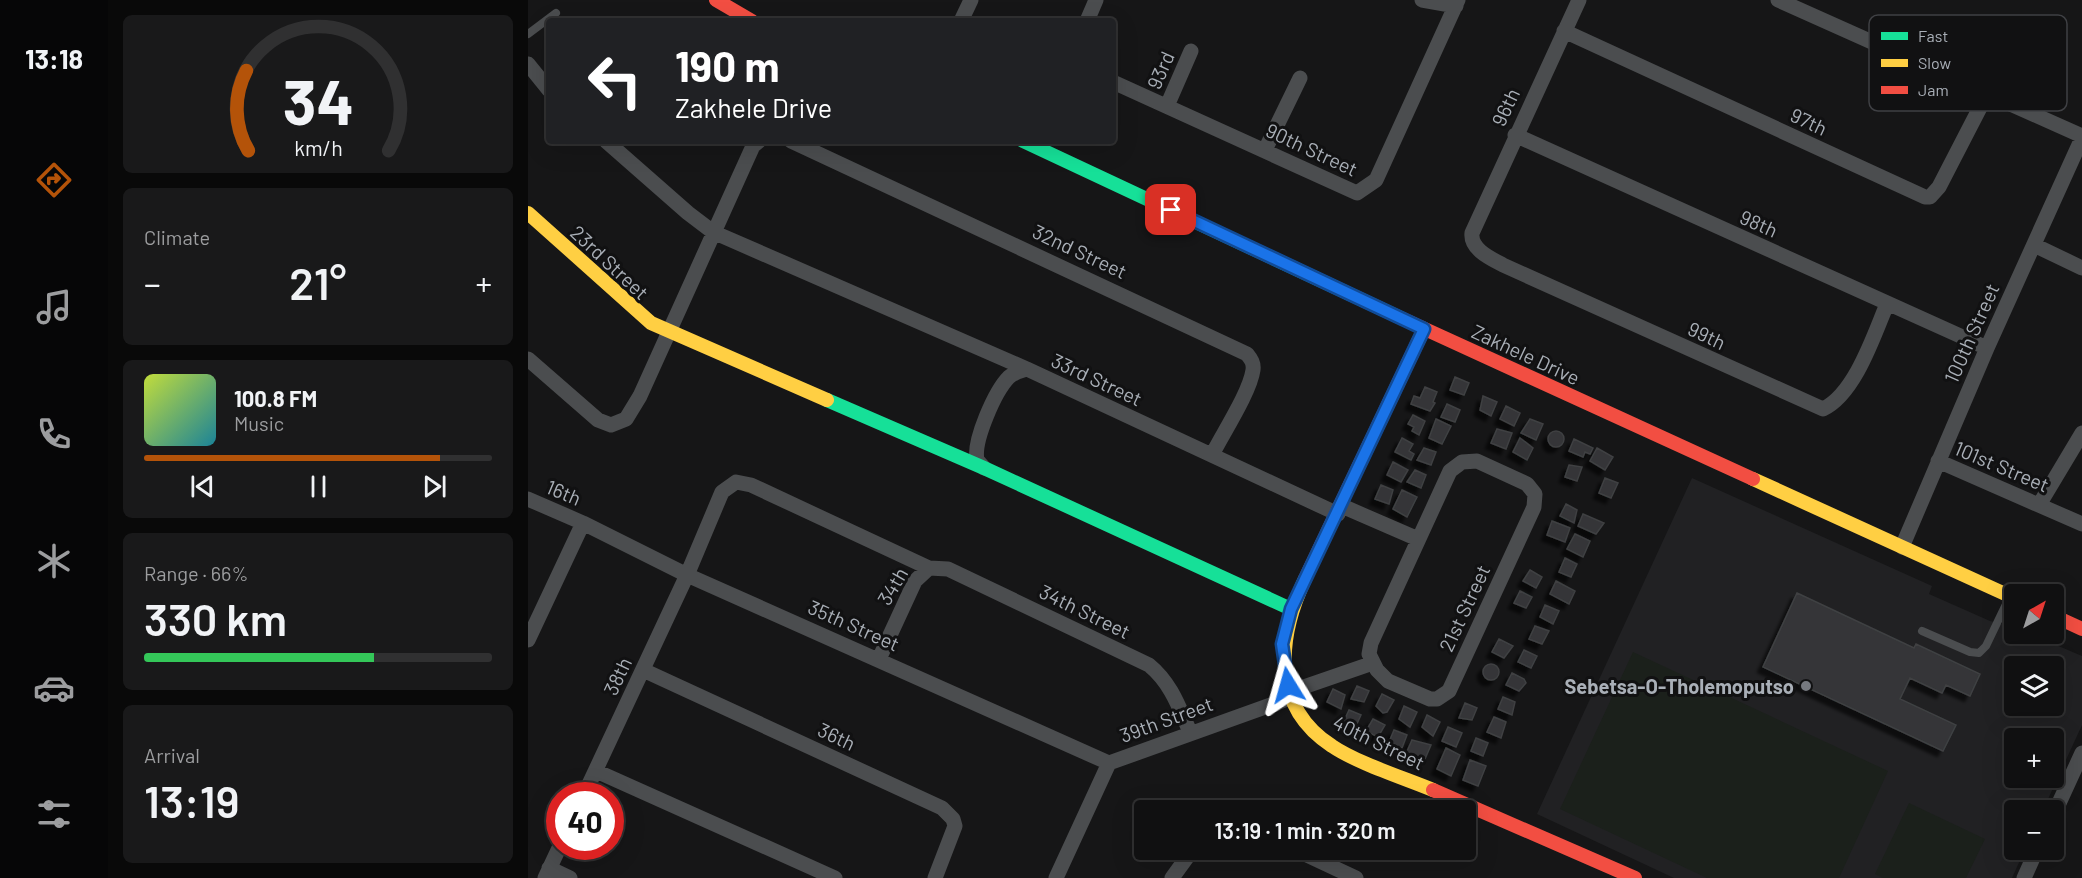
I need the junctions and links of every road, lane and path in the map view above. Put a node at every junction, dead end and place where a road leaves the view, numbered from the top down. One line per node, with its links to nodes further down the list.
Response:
1 (716, 0): 10 (street)
2 (972, 0): 11 (street)
3 (1096, 0): 12 (street)
4 (1422, 0): 7 (street)
5 (1579, 0): 14 (street, 96th)
6 (1778, 0): 16 (street)
7 (1457, 3): 31 (street, 90th Street)
8 (556, 13): 9 (lane)
9 (549, 18)
10 (747, 18)
11 (963, 18)
12 (1088, 18)
13 (546, 20): 15 (lane)
14 (1563, 32): 23 (street, 97th); 25 (street, 96th)
15 (528, 34)
16 (1869, 41)
17 (1191, 51): 22 (street, 93rd)
18 (528, 64): 21 (street)
19 (1300, 78): 31 (street)
20 (1116, 83): 22 (street, 90th Street)
21 (546, 86)
22 (1167, 106): 31 (street, 90th Street)
23 (1978, 111)
24 (2025, 111): 26 (street)
25 (1515, 135): 34 (street, 96th); 37 (street, 98th)
26 (2082, 137): 35 (street, 100th Street)
27 (612, 144): 33 (street)
28 (755, 144): 33 (street)
29 (797, 144): 44 (street, 32nd Street)
30 (1029, 144): 38 (street, Zakhele Drive)
31 (1265, 150)
32 (528, 213): 39 (street, 23rd Street)
33 (713, 232): 39 (street); 42 (street)
34 (1472, 233): 37 (street, 99th)
35 (2034, 245): 36 (street); 40 (street, 100th Street)
36 (2082, 267)
37 (1887, 304): 40 (street, 98th)
38 (1424, 329): 49 (street, 40th Street); 53 (street, Zakhele Drive)
39 (670, 333): 41 (street); 46 (street, 23rd Street)
40 (1987, 348): 45 (street, 100th Street)
41 (528, 359)
42 (1027, 369): 44 (street, 33rd Street); 46 (street, 33rd Street)
43 (2082, 433): 48 (street)
44 (1212, 455): 49 (street, 33rd Street)
45 (1938, 462): 48 (street, 101st Street); 53 (street, 100th Street)
46 (984, 468): 57 (street)
47 (528, 499): 50 (street, 16th)
48 (2039, 505): 51 (street, 101st Street)
49 (1340, 510): 52 (street, 33rd Street); 57 (street, 40th Street)
50 (583, 523): 55 (street, 35th Street); 59 (street)
51 (2082, 524)
52 (1418, 538): 65 (street, 21st Street); 65 (street, 21st Street)
53 (1902, 547): 56 (street, Zakhele Drive)
54 (929, 568): 55 (street, 34th Street); 64 (street, 34th); 68 (street, 34th Street)
55 (687, 574): 64 (street, 35th Street); 66 (street, 38th)
56 (2004, 593)
57 (1291, 609): 67 (street, 40th Street)
58 (2004, 612): 62 (lane)
59 (532, 619): 63 (street)
60 (2064, 621): 61 (street)
61 (2082, 629)
62 (1922, 631)
63 (528, 640)
64 (879, 659): 70 (street, 35th Street)
65 (1373, 663): 67 (street, 39th Street)
66 (643, 670): 71 (street, 38th); 81 (street, 36th)
67 (1290, 695): 68 (street, 39th Street); 85 (street, 40th Street)
68 (1190, 732): 70 (street, 39th Street)
69 (2082, 753): 73 (street)
70 (1108, 763): 82 (street, 39th Street)
71 (596, 771): 72 (street, 38th); 80 (street)
72 (590, 782)
73 (2060, 800)
74 (1185, 860): 83 (street)
75 (1318, 860): 84 (street)
76 (2033, 860): 78 (street)
77 (547, 873): 79 (street)
78 (2027, 877)
79 (570, 878)
80 (834, 878)
81 (935, 878)
82 (1056, 878)
83 (1172, 878)
84 (1356, 878)
85 (1635, 878)

